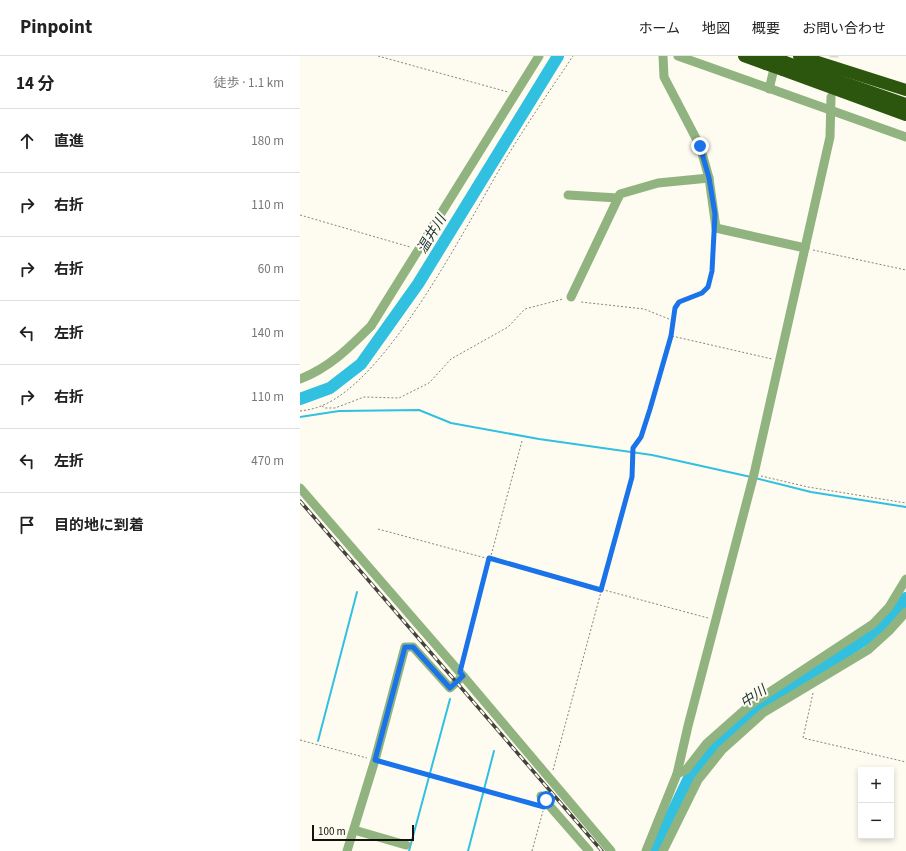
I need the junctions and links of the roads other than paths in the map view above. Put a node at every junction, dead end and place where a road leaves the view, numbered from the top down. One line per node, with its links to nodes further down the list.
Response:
1 (539, 56): 22 (street)
2 (662, 56): 17 (street)
3 (678, 56): 10 (street)
4 (744, 56): 7 (highway)
5 (799, 56): 11 (highway)
6 (818, 56): 9 (highway)
7 (767, 60): 8 (highway, bridge)
8 (782, 62): 10 (street); 13 (highway); 15 (highway)
9 (906, 82)
10 (769, 89): 14 (street)
11 (906, 90)
12 (831, 97): 14 (street)
13 (906, 104)
14 (831, 109): 16 (street); 20 (street)
15 (906, 115)
16 (906, 137)
17 (709, 178): 19 (street); 20 (street)
18 (568, 195): 19 (street)
19 (618, 198): 21 (street)
20 (805, 248): 28 (street)
21 (572, 297)
22 (300, 379)
23 (300, 488): 27 (street)
24 (906, 579): 25 (street)
25 (891, 608): 26 (street); 28 (street)
26 (905, 612): 36 (street)
27 (461, 674): 30 (street); 34 (street)
28 (677, 774): 35 (street)
29 (541, 796): 33 (street)
30 (354, 830): 31 (street); 32 (street)
31 (406, 845)
32 (347, 851)
33 (589, 851)
34 (610, 851)
35 (646, 851)
36 (663, 851)

